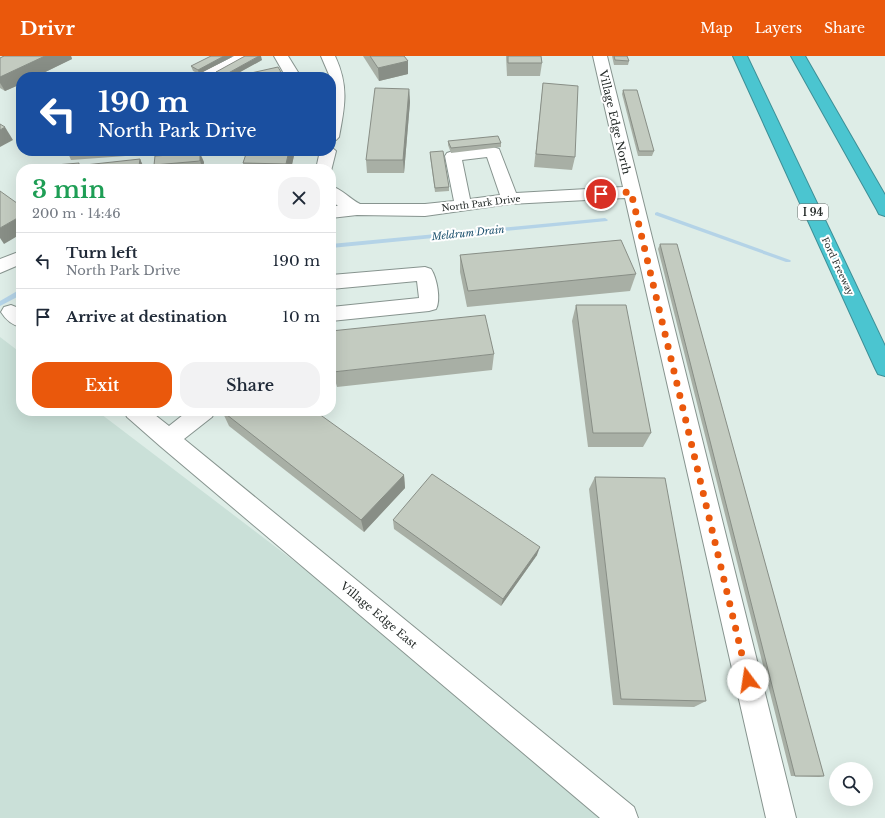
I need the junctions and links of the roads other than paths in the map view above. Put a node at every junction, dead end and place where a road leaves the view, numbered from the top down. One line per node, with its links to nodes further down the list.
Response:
1 (244, 56): 7 (street)
2 (281, 56): 8 (street)
3 (328, 56): 9 (street)
4 (600, 56): 10 (street, Village Edge North)
5 (740, 56): 21 (highway, Ford Freeway / I 94)
6 (798, 56): 15 (highway)
7 (213, 72)
8 (291, 72)
9 (336, 114)
10 (631, 192): 12 (street, North Park Drive); 26 (street, Village Edge North)
11 (336, 195): 14 (street)
12 (510, 199): 13 (street, North Park Drive); 13 (street)
13 (463, 205): 14 (street, North Park Drive)
14 (357, 209): 16 (street, North Park Drive)
15 (885, 210)
16 (336, 211)
17 (16, 259): 18 (street)
18 (0, 267)
19 (336, 282): 20 (street)
20 (336, 313)
21 (885, 368)
22 (141, 416): 24 (street, Village Edge East)
23 (198, 416): 24 (street)
24 (168, 439): 25 (street, Village Edge East)
25 (623, 818)
26 (781, 818)

